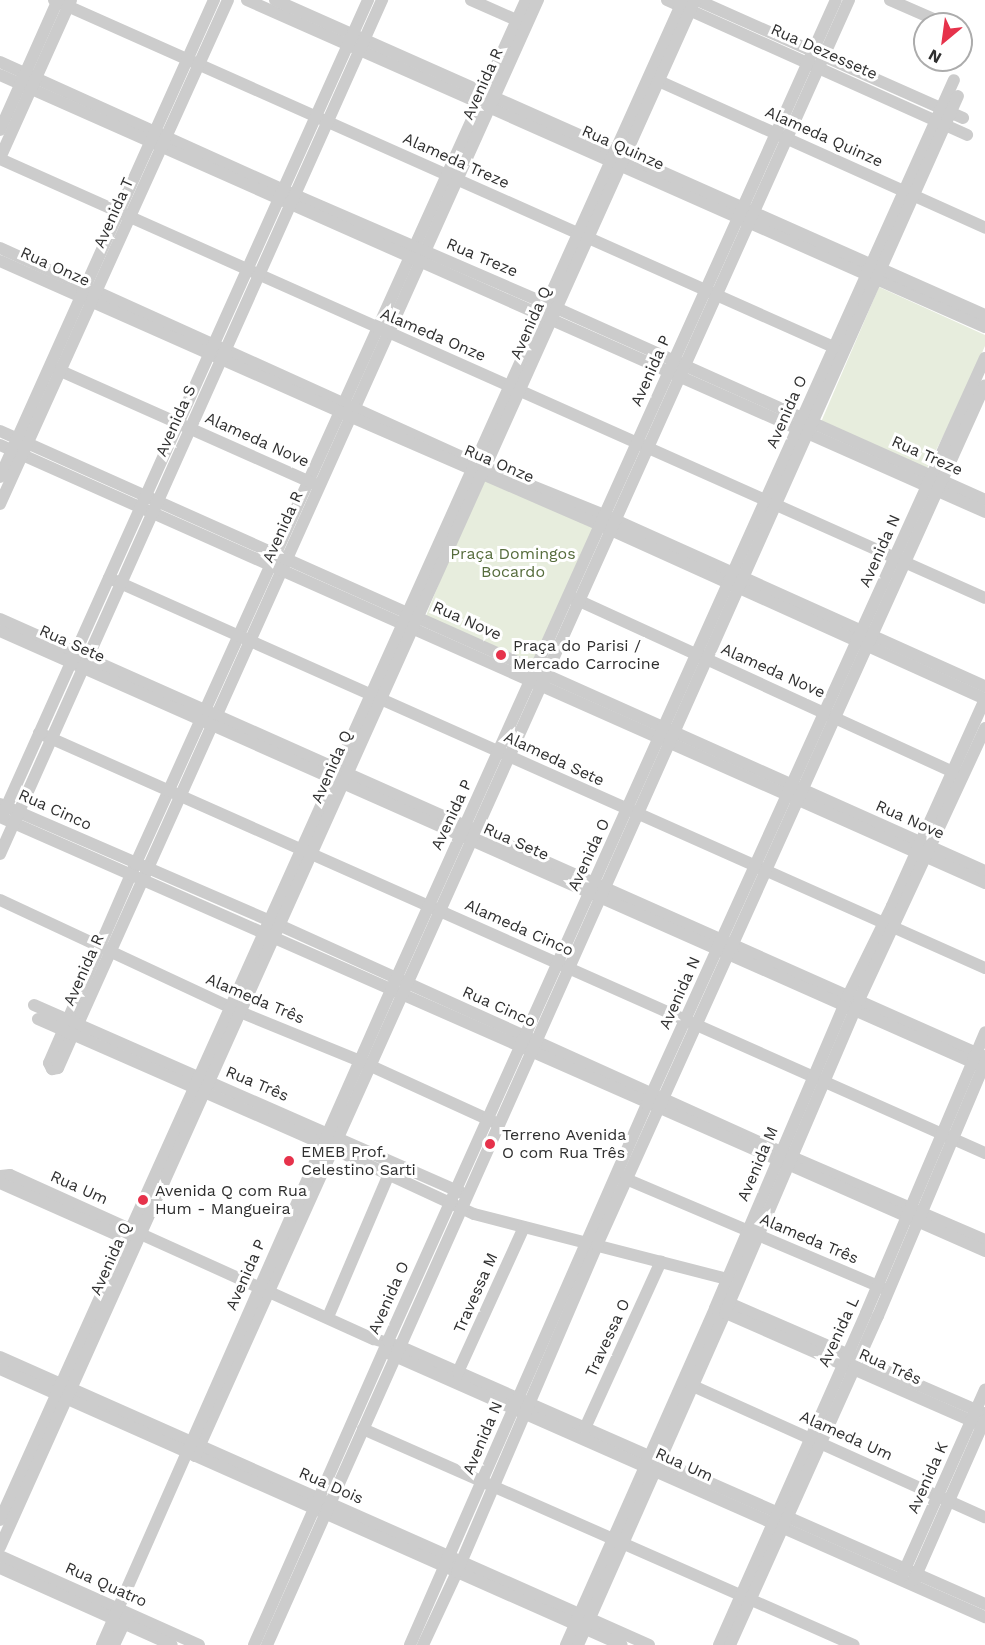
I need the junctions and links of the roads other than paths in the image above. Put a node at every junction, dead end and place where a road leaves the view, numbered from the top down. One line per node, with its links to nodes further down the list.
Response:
1 (214, 0): 22 (street, Avenida T)
2 (228, 0): 22 (street, Avenida T)
3 (247, 0): 18 (street, Rua Quinze)
4 (275, 0): 18 (street, Rua Quinze)
5 (368, 0): 18 (street, Avenida S)
6 (382, 0): 19 (street, Avenida S)
7 (471, 0): 17 (street)
8 (526, 0): 17 (street, Avenida R)
9 (538, 0): 17 (street, Avenida R)
10 (667, 0): 15 (street, Rua Dezessete)
11 (836, 0): 20 (street, Avenida P)
12 (849, 0): 20 (street, Avenida P)
13 (890, 0): 16 (street)
14 (62, 2): 22 (street, Alameda Treze); 26 (street)
15 (689, 3): 20 (street, Rua Dezessete); 24 (street, Avenida Q)
16 (917, 12)
17 (522, 22): 28 (street, Avenida R)
18 (350, 40): 19 (street, Rua Quinze); 29 (street, Avenida S)
19 (362, 45): 28 (street, Rua Quinze); 31 (street, Avenida S)
20 (816, 60): 30 (street, Rua Dezessete); 34 (street, Avenida P)
21 (0, 62): 26 (street, Rua Treze)
22 (193, 62): 29 (street, Alameda Treze); 35 (street, Avenida T)
23 (0, 75): 26 (street, Rua Treze)
24 (653, 79): 34 (street, Alameda Quinze); 36 (street, Avenida Q)
25 (954, 80): 30 (street, Avenida O)
26 (28, 81): 32 (street); 35 (street, Rua Treze); 37 (street)
27 (958, 96): 30 (street, Avenida O)
28 (487, 101): 36 (street, Rua Quinze); 38 (street, Avenida R)
29 (316, 116): 31 (street, Alameda Treze); 40 (street, Avenida S)
30 (947, 117): 33 (street, Rua Dezessete); 39 (street, Avenida O)
31 (328, 122): 38 (street, Alameda Treze); 40 (street, Avenida S)
32 (0, 130)
33 (967, 135)
34 (782, 136): 39 (street, Alameda Quinze); 41 (street, Avenida P)
35 (158, 140): 40 (street, Rua Treze); 42 (street, Avenida T)
36 (618, 158): 41 (street, Rua Quinze); 44 (street, Avenida Q)
37 (0, 159): 42 (street, Alameda Onze)
38 (452, 177): 44 (street, Alameda Treze); 46 (street, Avenida R)
39 (910, 195): 43 (street, Alameda Quinze); 48 (street, Avenida O)
40 (287, 198): 46 (street, Rua Treze); 49 (street, Avenida S)
41 (746, 214): 48 (street, Rua Quinze); 50 (street, Avenida P)
42 (124, 216): 49 (street, Alameda Onze); 51 (street, Avenida T)
43 (985, 228)
44 (583, 234): 50 (street, Alameda Treze); 52 (street, Avenida Q)
45 (0, 248): 51 (street, Rua Onze)
46 (417, 255): 52 (street, Rua Treze); 55 (street, Avenida R)
47 (0, 261): 51 (street, Rua Onze)
48 (875, 272): 53 (street, Rua Quinze); 54 (street, Rua Quinze); 56 (street, Avenida O)
49 (253, 273): 55 (street, Alameda Onze); 57 (street, Avenida S)
50 (711, 292): 56 (street, Alameda Treze); 60 (street, Avenida P)
51 (89, 294): 57 (street, Rua Onze); 59 (street, Avenida T)
52 (548, 311): 60 (street, Rua Treze); 62 (street, Avenida Q)
53 (985, 315)
54 (985, 327)
55 (383, 331): 62 (street, Alameda Onze); 64 (street, Avenida R)
56 (839, 350): 66 (street, Avenida O)
57 (218, 352): 64 (street, Rua Onze); 65 (street, Avenida S)
58 (985, 358): 63 (street, Avenida N)
59 (55, 369): 65 (street, Alameda Nove); 70 (street, Avenida T)
60 (677, 369): 66 (street, Rua Treze); 69 (street, Avenida P)
61 (985, 385): 63 (street, Avenida N)
62 (514, 388): 69 (street, Alameda Onze); 71 (street, Avenida Q)
63 (974, 409): 73 (street, Avenida N)
64 (347, 410): 71 (street, Rua Onze); 74 (street, Avenida R)
65 (185, 426): 74 (street, Alameda Nove); 78 (street, Avenida S)
66 (806, 426): 73 (street, Rua Treze); 75 (street, Avenida O); 79 (street, Avenida O)
67 (0, 431): 70 (street, Rua Nove)
68 (0, 445): 70 (street, Rua Nove)
69 (642, 445): 75 (street, Alameda Onze); 81 (street, Avenida P)
70 (20, 447): 72 (street, Avenida T); 77 (street, Avenida T); 78 (street, Rua Nove)
71 (477, 468): 81 (street, Rua Onze); 89 (street, Avenida Q)
72 (0, 477)
73 (934, 483): 76 (street, Rua Treze); 80 (street, Rua Treze); 82 (street, Avenida N)
74 (314, 484): 83 (street, Avenida R)
75 (765, 500): 79 (street, Alameda Onze); 85 (street, Avenida O)
76 (985, 500)
77 (0, 504)
78 (150, 505): 83 (street, Rua Nove); 84 (street, Avenida S)
79 (777, 505): 82 (street, Alameda Onze); 85 (street, Avenida O)
80 (985, 512)
81 (608, 522): 85 (street, Rua Onze); 87 (street, Avenida P)
82 (900, 560): 86 (street, Alameda Onze); 92 (street, Avenida N)
83 (278, 562): 89 (street, Rua Nove); 91 (street, Avenida R)
84 (115, 580): 91 (street, Alameda Sete); 94 (street, Avenida S)
85 (736, 580): 92 (street, Rua Onze); 93 (street, Avenida O); 95 (street, Avenida O)
86 (985, 598)
87 (574, 599): 93 (street, Alameda Nove); 96 (street, Avenida P)
88 (0, 619): 94 (street, Rua Sete)
89 (410, 620): 96 (street, Rua Nove); 98 (street, Avenida Q)
90 (0, 630): 94 (street, Rua Sete)
91 (244, 638): 98 (street, Alameda Sete); 101 (street, Avenida R)
92 (865, 638): 97 (street, Rua Onze); 99 (street, Rua Onze); 100 (street, Avenida N)
93 (696, 655): 95 (street, Alameda Nove); 104 (street, Avenida O)
94 (79, 660): 101 (street, Rua Sete); 103 (street, Avenida S); 105 (street, Avenida S)
95 (708, 660): 100 (street, Alameda Nove); 104 (street, Avenida O)
96 (538, 678): 104 (street, Rua Nove); 106 (street, Avenida P)
97 (985, 686)
98 (375, 697): 106 (street, Alameda Sete); 107 (street, Avenida Q)
99 (985, 699): 108 (street, Avenida M)
100 (830, 716): 108 (street, Alameda Nove); 109 (street, Avenida N)
101 (209, 717): 107 (street, Rua Sete); 110 (street, Avenida R)
102 (985, 728): 108 (street, Avenida M)
103 (39, 733): 105 (street, Alameda Cinco); 112 (street, Avenida S)
104 (667, 736): 109 (street, Rua Nove); 111 (street, Avenida O)
105 (51, 738): 110 (street, Alameda Cinco); 112 (street, Avenida S)
106 (504, 754): 111 (street, Alameda Sete); 113 (street, Avenida P)
107 (341, 774): 113 (street, Rua Sete); 115 (street, Avenida Q)
108 (957, 774): 114 (street, Avenida M)
109 (796, 793): 114 (street, Rua Nove); 117 (street, Avenida N)
110 (174, 794): 115 (street, Alameda Cinco); 118 (street, Avenida R)
111 (632, 813): 117 (street, Alameda Sete); 121 (street, Avenida O)
112 (6, 815): 116 (street, Avenida S); 118 (street, Rua Cinco)
113 (468, 833): 121 (street, Rua Sete); 123 (street, Avenida P)
114 (924, 850): 119 (street, Rua Nove); 120 (street, Rua Nove); 125 (street, Avenida M)
115 (306, 852): 123 (street, Alameda Cinco); 124 (street, Avenida Q)
116 (0, 854)
117 (762, 869): 125 (street, Alameda Sete); 127 (street, Avenida N)
118 (139, 871): 124 (street, Rua Cinco); 126 (street, Rua Cinco); 128 (street, Avenida R)
119 (985, 871)
120 (985, 883)
121 (597, 891): 127 (street, Rua Sete); 129 (street, Avenida O)
122 (0, 900): 128 (street, Alameda Três)
123 (434, 909): 129 (street, Alameda Cinco); 131 (street, Avenida P)
124 (275, 923): 126 (street, Avenida Q); 131 (street, Rua Cinco)
125 (889, 925): 130 (street, Alameda Sete); 132 (street, Avenida M)
126 (269, 935): 131 (street, Rua Cinco); 134 (street, Avenida Q)
127 (725, 948): 132 (street, Rua Sete); 136 (street, Avenida N)
128 (104, 951): 134 (street, Alameda Três); 137 (street, Avenida R)
129 (563, 966): 136 (street, Alameda Cinco); 139 (street, Avenida O)
130 (985, 968)
131 (399, 987): 139 (street, Rua Cinco); 141 (street, Avenida P)
132 (851, 1003): 140 (street, Rua Sete); 143 (street, Avenida M)
133 (34, 1005): 137 (street, Rua Três)
134 (235, 1010): 141 (street, Alameda Três); 144 (street, Avenida Q)
135 (38, 1019): 137 (street, Rua Três)
136 (691, 1023): 143 (street, Alameda Cinco); 145 (street, Avenida N)
137 (70, 1028): 142 (street, Avenida R); 144 (street, Rua Três)
138 (985, 1032): 140 (street, Avenida L)
139 (529, 1045): 145 (street, Rua Cinco); 146 (street, Avenida O)
140 (981, 1062): 147 (street, Avenida L)
141 (365, 1063): 146 (street, Alameda Três); 148 (street, Avenida P)
142 (54, 1066)
143 (818, 1080): 147 (street, Alameda Cinco); 150 (street, Avenida M)
144 (201, 1084): 148 (street, Rua Três); 160 (street, Avenida Q)
145 (655, 1102): 150 (street, Rua Cinco); 152 (street, Avenida N)
146 (493, 1121): 154 (street, Avenida O)
147 (947, 1136): 149 (street, Alameda Cinco); 157 (street, Avenida L)
148 (331, 1141): 151 (street, Rua Três); 154 (street, Rua Três); 167 (street, Avenida P)
149 (985, 1153)
150 (785, 1159): 157 (street, Rua Cinco); 159 (street, Avenida M)
151 (389, 1174): 156 (street, Rua Três); 169 (street)
152 (621, 1177): 159 (street, Alameda Três); 162 (street, Avenida N)
153 (4, 1180): 155 (street); 160 (street, Rua Um)
154 (461, 1192): 156 (street, Avenida O)
155 (0, 1198)
156 (455, 1206): 158 (street, Rua Três); 170 (street, Avenida O)
157 (914, 1215): 161 (street, Rua Cinco); 163 (street, Rua Cinco); 166 (street, Avenida L)
158 (524, 1227): 162 (street, Rua Três); 174 (street, Travessa M)
159 (753, 1232): 165 (street, Avenida M); 166 (street, Alameda Três); 168 (street, Avenida M)
160 (133, 1236): 167 (street, Rua Um); 177 (street, Avenida Q)
161 (985, 1240)
162 (591, 1244): 164 (street, Rua Três); 178 (street, Avenida N)
163 (985, 1251)
164 (661, 1261): 165 (street, Rua Três); 180 (street, Travessa O)
165 (727, 1279): 168 (street, Avenida M)
166 (883, 1289): 172 (street, Avenida L)
167 (264, 1290): 169 (street, Rua Um); 183 (street, Avenida P)
168 (722, 1306): 172 (street, Rua Três); 175 (street, Avenida M); 184 (street, Avenida M)
169 (328, 1317): 170 (street, Rua Um)
170 (391, 1349): 174 (street, Rua Um); 178 (street, Rua Um); 181 (street, Avenida O); 187 (street, Avenida O)
171 (0, 1358): 177 (street, Rua Dois)
172 (850, 1362): 179 (street, Rua Três); 182 (street, Avenida L)
173 (0, 1369): 177 (street, Rua Dois)
174 (458, 1372): 178 (street, Rua Um)
175 (693, 1386): 182 (street, Alameda Um); 184 (street, Avenida M)
176 (985, 1390): 179 (street, Avenida K)
177 (63, 1391): 183 (street, Rua Dois); 189 (street, Avenida Q); 192 (street, Avenida Q)
178 (522, 1406): 180 (street, Rua Um); 184 (street, Rua Um); 185 (street, Avenida N)
179 (981, 1420): 186 (street, Avenida K)
180 (585, 1428): 184 (street, Rua Um)
181 (363, 1429): 185 (street); 187 (street, Avenida O)
182 (815, 1440): 186 (street, Alameda Um); 190 (street, Avenida L)
183 (192, 1449): 187 (street, Rua Dois); 199 (street, Avenida P)
184 (652, 1464): 190 (street, Rua Um); 191 (street, Avenida M)
185 (488, 1484): 191 (street); 194 (street, Avenida N)
186 (944, 1498): 188 (street, Alameda Um); 196 (street, Avenida K)
187 (322, 1507): 194 (street, Rua Dois); 206 (street, Avenida O); 207 (street, Avenida O)
188 (985, 1516)
189 (0, 1520)
190 (780, 1520): 196 (street, Rua Um); 197 (street, Avenida L)
191 (618, 1541): 197 (street); 201 (street, Avenida M)
192 (0, 1547)
193 (0, 1556): 199 (street, Rua Quatro)
194 (454, 1565): 201 (street, Rua Dois); 208 (street, Avenida N)
195 (0, 1568): 199 (street, Rua Quatro)
196 (909, 1576): 198 (street, Rua Um); 200 (street, Rua Um)
197 (746, 1597): 213 (street, Avenida L); 214 (street, Avenida L); 215 (street)
198 (985, 1604)
199 (121, 1616): 202 (street, Avenida P); 203 (street, Avenida P); 204 (street, Rua Quatro); 205 (street, Rua Quatro)
200 (985, 1617)
201 (582, 1622): 209 (street, Avenida M); 210 (street, Avenida M); 211 (street, Rua Dois); 212 (street, Rua Dois)
202 (102, 1645)
203 (114, 1645)
204 (172, 1645)
205 (199, 1645)
206 (254, 1645)
207 (267, 1645)
208 (414, 1645)
209 (566, 1645)
210 (578, 1645)
211 (622, 1645)
212 (649, 1645)
213 (719, 1645)
214 (730, 1645)
215 (854, 1645)

